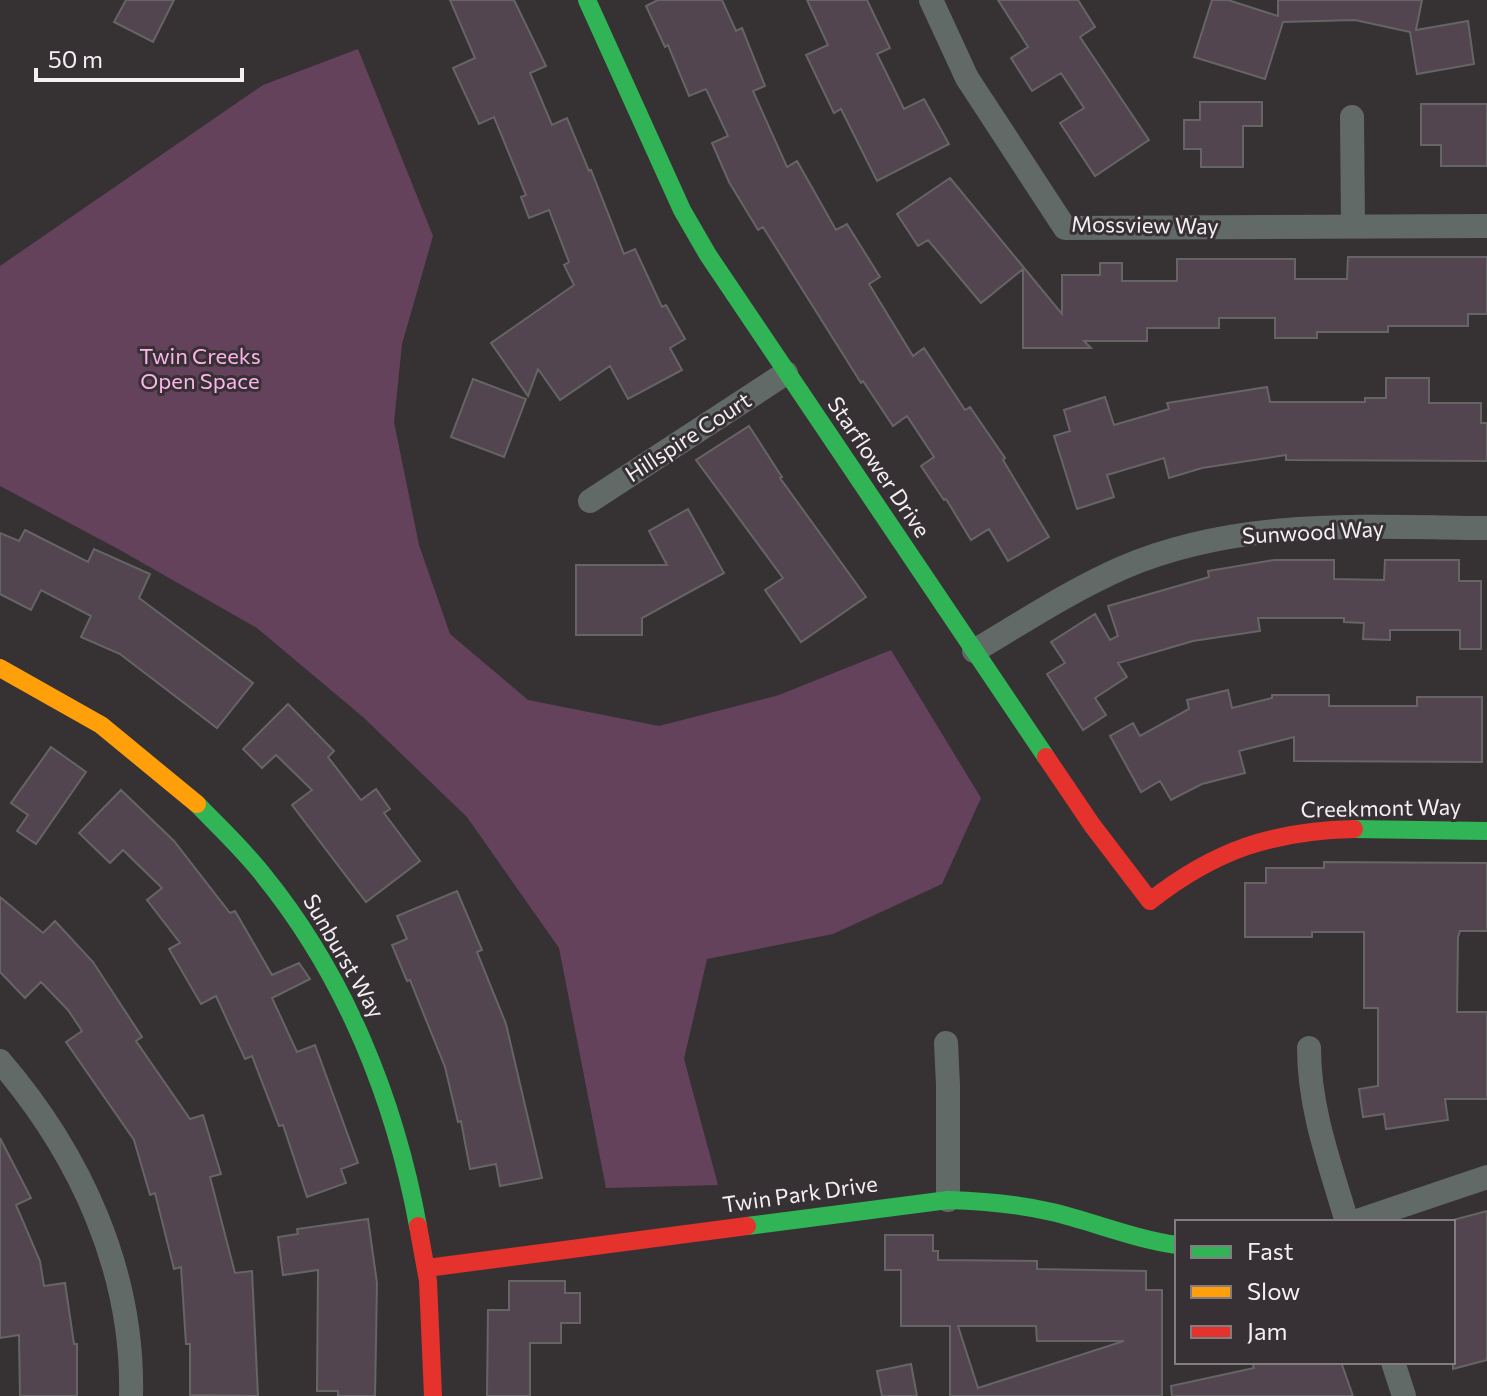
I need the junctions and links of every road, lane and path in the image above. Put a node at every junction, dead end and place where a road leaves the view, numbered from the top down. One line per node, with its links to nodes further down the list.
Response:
1 (587, 0): 6 (street, Starflower Drive)
2 (931, 0): 4 (street, Mossview Way)
3 (1352, 117): 4 (street)
4 (1353, 226): 5 (street, Mossview Way)
5 (1487, 226)
6 (786, 373): 7 (street, Hillspire Court); 9 (street, Starflower Drive)
7 (590, 501)
8 (1487, 528): 9 (street, Sunwood Way)
9 (974, 651): 12 (street, Starflower Drive)
10 (0, 668): 21 (street, Sunburst Way)
11 (1487, 831): 12 (street, Creekmont Way)
12 (1150, 901)
13 (946, 1043): 17 (street)
14 (1309, 1048): 18 (street)
15 (0, 1061): 23 (street)
16 (1487, 1177): 19 (street)
17 (948, 1200): 20 (street, Twin Park Drive); 21 (street, Twin Park Drive)
18 (1346, 1220)
19 (1360, 1220)
20 (1175, 1245)
21 (427, 1268): 24 (street, Sunburst Way)
22 (1394, 1364): 25 (street)
23 (131, 1396)
24 (433, 1396)
25 (1404, 1396)

